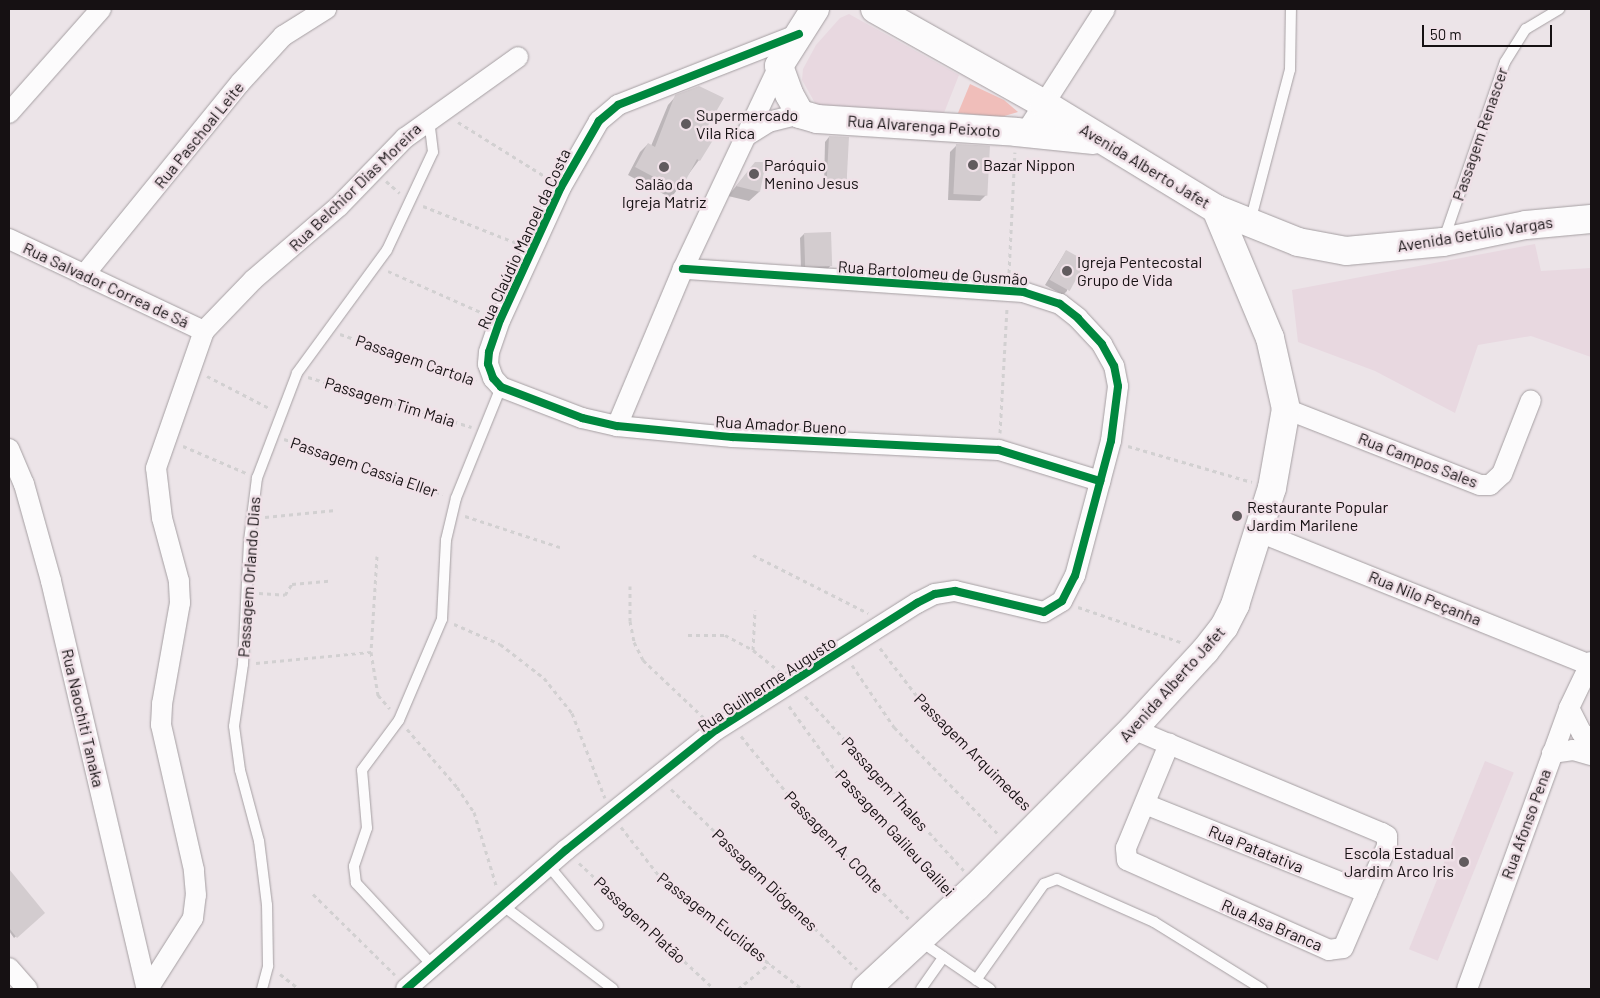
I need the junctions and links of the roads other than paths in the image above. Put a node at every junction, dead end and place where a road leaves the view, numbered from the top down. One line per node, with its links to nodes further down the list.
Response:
1 (101, 9): 12 (street)
2 (326, 9): 24 (street, Rua Paschoal Leite)
3 (815, 9): 8 (street)
4 (876, 9): 11 (street, Avenida Alberto Jafet)
5 (1105, 9): 11 (street)
6 (1291, 9): 20 (lane)
7 (1559, 9): 22 (lane, Passagem Renascer)
8 (799, 34): 10 (street); 26 (street, Rua Claúdio Manoel da Costa)
9 (518, 57): 13 (street, Rua Belchior Dias Moreira)
10 (780, 66): 14 (street); 16 (street)
11 (1044, 104): 15 (street); 17 (street, Avenida Alberto Jafet)
12 (9, 113)
13 (434, 114): 25 (street, Rua Belchior Dias Moreira); 55 (lane, Passagem Orlando Dias)
14 (800, 114): 15 (street, Rua Alvarenga Peixoto); 16 (street)
15 (1026, 132): 17 (street, Rua Alvarenga Peixoto)
16 (746, 136): 23 (street)
17 (1101, 141): 18 (street, Avenida Alberto Jafet)
18 (1216, 209): 20 (street, Avenida Getúlio Vargas); 28 (street, Avenida Alberto Jafet)
19 (1591, 219): 22 (street, Avenida Getúlio Vargas)
20 (1249, 224): 22 (street, Avenida Getúlio Vargas)
21 (9, 239): 24 (street, Rua Salvador Correa de Sá)
22 (1443, 242)
23 (683, 269): 29 (street); 31 (street, Rua Bartolomeu de Gusmão)
24 (84, 275): 25 (street, Rua Salvador Correa de Sá)
25 (204, 331): 54 (street)
26 (500, 388): 29 (street, Rua Amador Bueno); 48 (lane)
27 (1531, 400): 28 (street, Rua Campos Sales)
28 (1286, 409): 32 (street, Avenida Alberto Jafet)
29 (617, 426): 31 (street, Rua Amador Bueno)
30 (9, 450): 54 (street, Rua Naochiti Tanaka)
31 (1100, 480): 33 (street, Rua Bartolomeu de Gusmão)
32 (1260, 532): 34 (street, Rua Nilo Peçanha); 36 (street, Avenida Alberto Jafet)
33 (1062, 602): 42 (street, Rua Guilherme Augusto)
34 (1591, 664): 35 (street, Rua Afonso Pena)
35 (1569, 708): 37 (street); 39 (street, Rua Afonso Pena)
36 (1133, 729): 38 (street, Rua Asa Branca); 46 (street, Avenida Alberto Jafet)
37 (1591, 738)
38 (1169, 744): 41 (street, Rua Asa Branca); 43 (street, Rua Asa Branca)
39 (1552, 753): 40 (street); 60 (street, Rua Afonso Pena)
40 (1591, 755)
41 (1145, 804): 43 (street, Rua Patatativa); 43 (street, Rua Asa Branca)
42 (548, 865): 44 (street, Rua Guilherme Augusto); 45 (lane)
43 (1367, 893)
44 (502, 905): 48 (street, Rua Guilherme Augusto); 56 (lane)
45 (598, 925)
46 (923, 938): 47 (lane); 51 (street, Avenida Alberto Jafet)
47 (943, 957): 50 (lane); 57 (lane)
48 (434, 967): 52 (street, Rua Guilherme Augusto)
49 (9, 968): 53 (street)
50 (976, 980): 58 (lane); 59 (lane)
51 (870, 986)
52 (407, 988)
53 (27, 989)
54 (147, 989)
55 (262, 989)
56 (613, 989)
57 (921, 989)
58 (990, 989)
59 (1262, 989)
60 (1467, 989)

